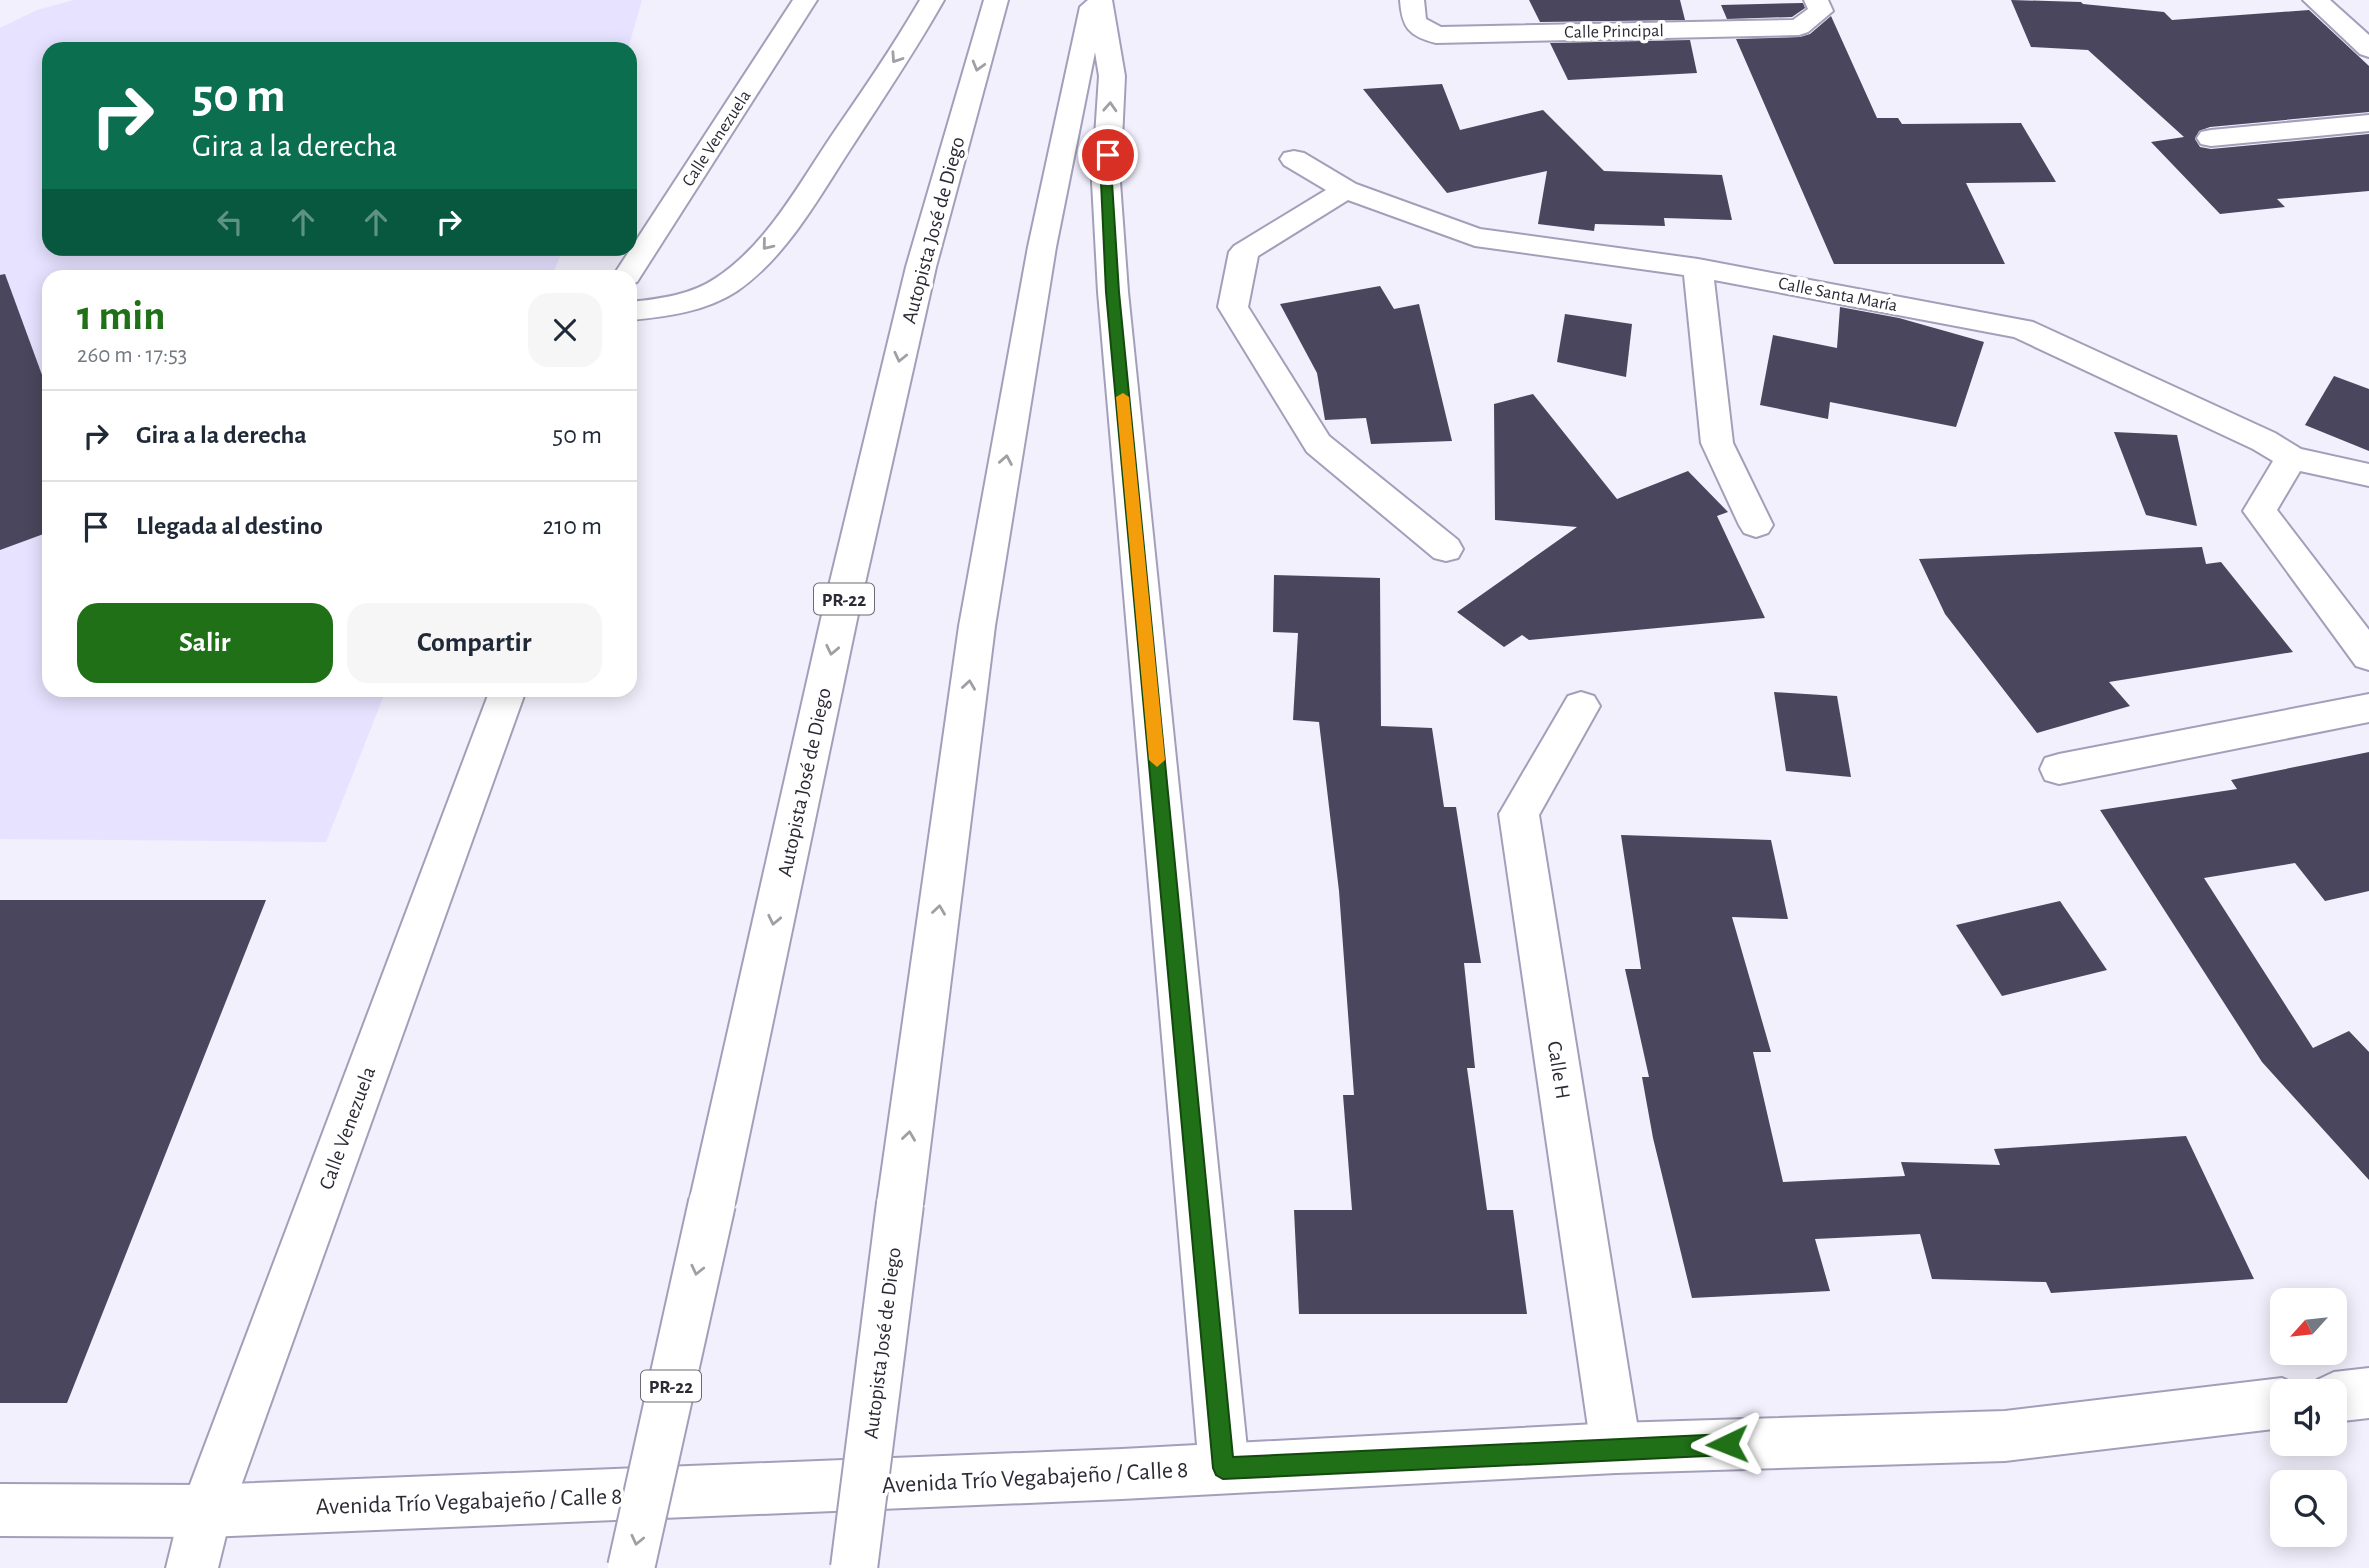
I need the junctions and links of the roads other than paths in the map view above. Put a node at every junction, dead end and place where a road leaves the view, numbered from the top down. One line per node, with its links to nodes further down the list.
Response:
1 (805, 0): 15 (main road, Calle Venezuela)
2 (932, 0): 16 (main road, one-way to 16)
3 (996, 0): 34 (main road, Autopista José de Diego / PR-22, one-way to 34, bridge)
4 (1094, 0): 35 (main road, Autopista José de Diego, one-way to 4, bridge)
5 (1100, 0): 30 (main road, one-way to 5)
6 (1412, 0): 7 (main road, Calle Principal)
7 (1816, 0)
8 (2315, 0): 9 (main road)
9 (2369, 49)
10 (2369, 123): 11 (main road)
11 (2211, 138)
12 (1294, 159): 13 (main road, Calle Santa María)
13 (1346, 190): 14 (main road, Calle Santa María); 20 (main road)
14 (1698, 268): 17 (main road, Calle Santa María); 19 (main road)
15 (631, 270)
16 (637, 310)
17 (2291, 458): 18 (main road, Calle Santa María); 21 (main road)
18 (2369, 475)
19 (1756, 525)
20 (1446, 549)
21 (2369, 656)
22 (505, 697): 32 (main road, Calle Venezuela)
23 (1581, 706): 29 (main road, Calle H)
24 (2369, 708): 25 (main road)
25 (2059, 769)
26 (2369, 1392): 27 (main road)
27 (2347, 1395)
28 (2270, 1404): 29 (main road, Avenida Trío Vegabajeño / Calle 8)
29 (1616, 1448): 30 (main road, Avenida Trío Vegabajeño / Calle 8)
30 (1223, 1468): 32 (main road, Avenida Trío Vegabajeño / Calle 8)
31 (0, 1510): 32 (main road, Avenida Trío Vegabajeño / Calle 8)
32 (206, 1511): 33 (main road, Calle Venezuela)
33 (192, 1568)
34 (631, 1568)
35 (854, 1568)

